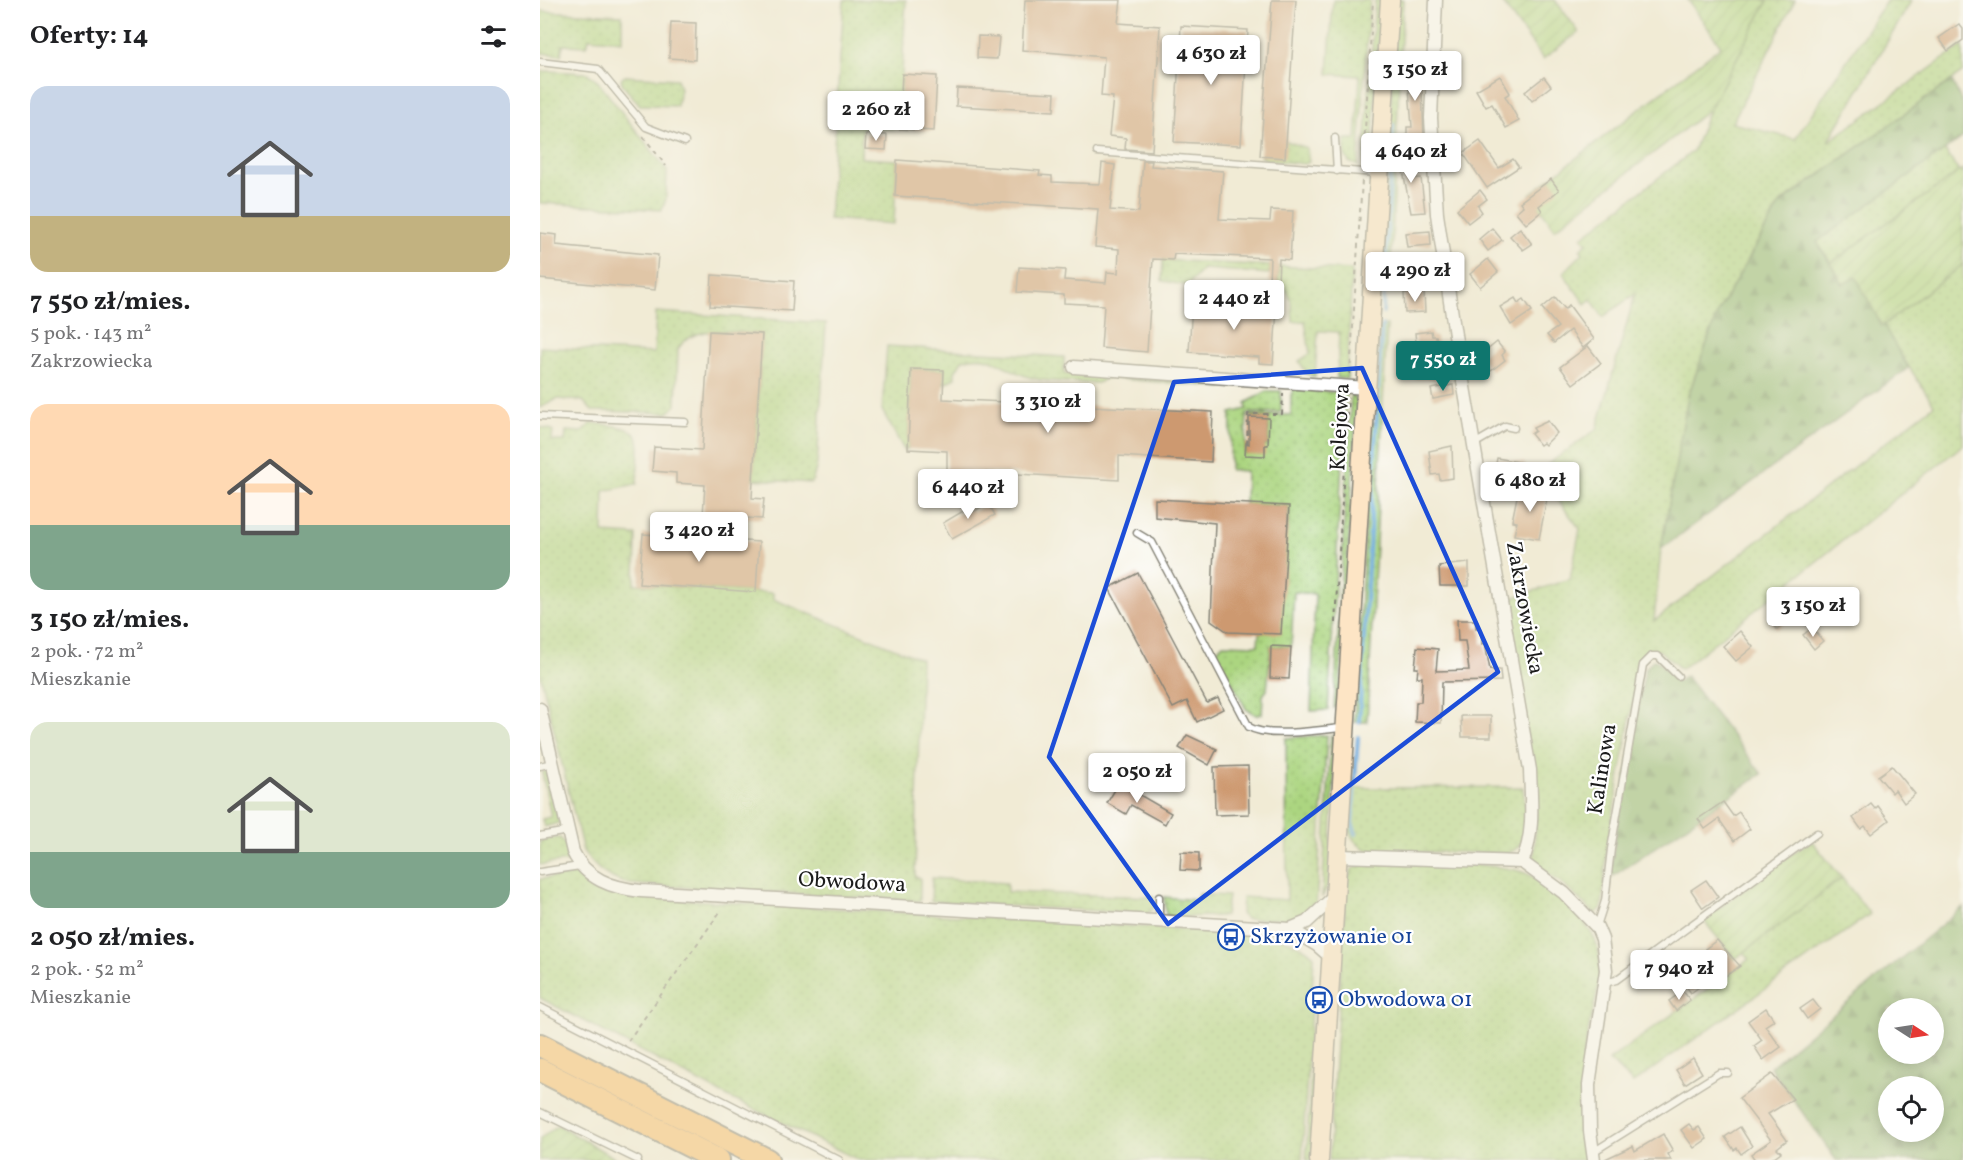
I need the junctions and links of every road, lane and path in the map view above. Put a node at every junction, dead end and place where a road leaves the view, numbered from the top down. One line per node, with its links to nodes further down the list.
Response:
1 (1390, 0): 10 (street, Kolejowa)
2 (1436, 0): 18 (street, Zakrzowiecka)
3 (540, 62): 6 (lane)
4 (639, 131): 8 (path)
5 (1335, 138): 9 (lane)
6 (685, 142)
7 (1097, 152): 9 (lane)
8 (666, 166)
9 (1337, 171): 10 (lane)
10 (1380, 173): 13 (street, Kolejowa)
11 (1074, 367): 12 (street)
12 (1284, 382): 13 (street); 17 (path)
13 (1367, 388): 22 (street, Kolejowa)
14 (540, 416): 15 (lane)
15 (685, 422)
16 (1514, 428): 18 (lane)
17 (1247, 444)
18 (1474, 444): 28 (street, Zakrzowiecka)
19 (1137, 533): 22 (lane)
20 (1678, 676): 35 (lane, Kalinowa)
21 (540, 709): 23 (street)
22 (1348, 727): 27 (street, Kolejowa)
23 (546, 764): 24 (street)
24 (568, 831): 26 (lane); 29 (street)
25 (1817, 833): 38 (lane)
26 (540, 836)
27 (1339, 856): 28 (street); 31 (street, Kolejowa)
28 (1522, 862): 35 (street)
29 (580, 866): 30 (lane); 32 (street, Obwodowa)
30 (540, 872)
31 (1337, 894): 36 (street); 37 (street, Kolejowa)
32 (731, 897): 34 (street, Obwodowa); 41 (path)
33 (1159, 897): 34 (lane)
34 (1158, 922): 36 (street, Obwodowa)
35 (1597, 927): 38 (street)
36 (1290, 929): 37 (street, Obwodowa)
37 (1332, 959): 50 (street, Kolejowa)
38 (1605, 983): 45 (street)
39 (540, 1006): 41 (lane)
40 (540, 1045): 48 (highway)
41 (622, 1048): 49 (lane)
42 (540, 1070): 47 (highway)
43 (1728, 1073): 45 (lane)
44 (540, 1112): 46 (lane)
45 (1593, 1156)
46 (638, 1160)
47 (718, 1160)
48 (767, 1160)
49 (839, 1160)
50 (1319, 1160)

